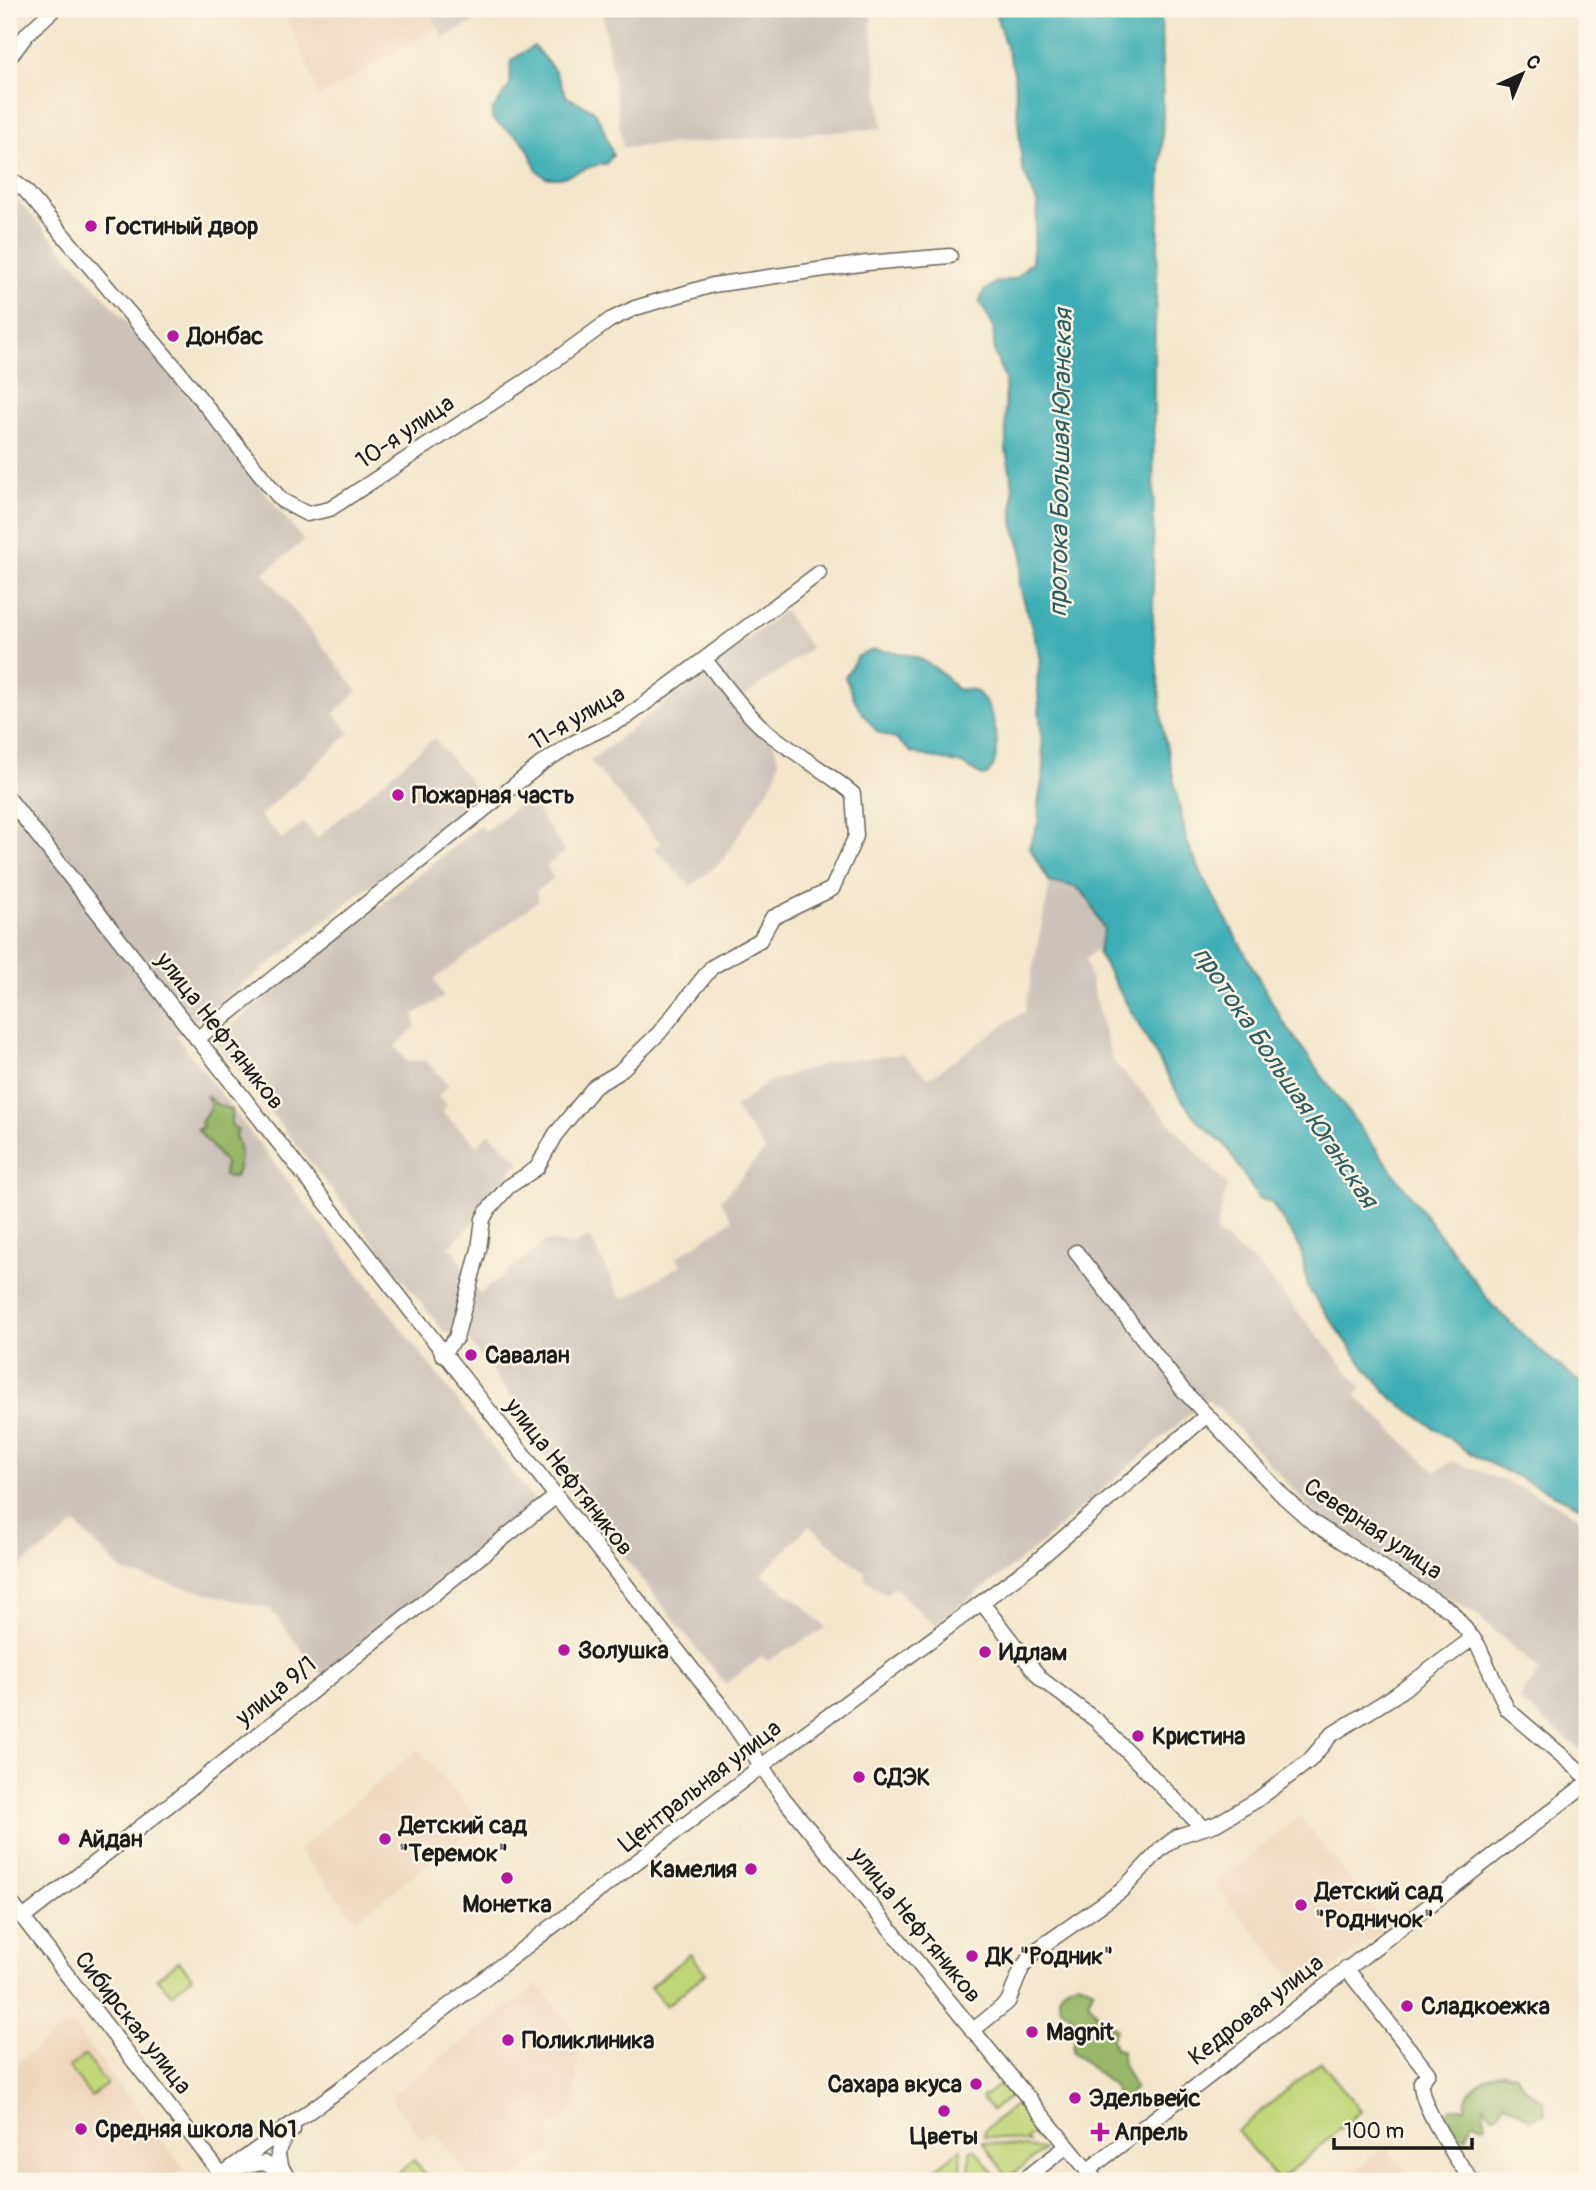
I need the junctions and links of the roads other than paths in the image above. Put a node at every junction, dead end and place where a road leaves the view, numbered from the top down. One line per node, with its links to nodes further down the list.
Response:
1 (54, 9): 2 (street)
2 (9, 58)
3 (9, 178): 4 (street, 10-я улица)
4 (950, 256)
5 (819, 573): 6 (street, 11-я улица)
6 (705, 660): 8 (street, 11-я улица); 10 (street)
7 (9, 799): 8 (street, улица Нефтяников)
8 (197, 1038): 10 (street, улица Нефтяников)
9 (1076, 1252): 11 (street, Северная улица)
10 (442, 1354): 12 (street, улица Нефтяников)
11 (1206, 1416): 13 (street, Центральная улица); 14 (street, Северная улица)
12 (555, 1497): 15 (street, улица Нефтяников); 19 (street, улица 9/1)
13 (982, 1603): 15 (street, Центральная улица); 17 (street)
14 (1473, 1638): 16 (street, Северная улица); 17 (street)
15 (762, 1766): 21 (street, улица Нефтяников); 22 (street, Центральная улица)
16 (1587, 1780): 20 (street, Кедровая улица)
17 (1202, 1827): 21 (street)
18 (9, 1900): 19 (street, Сибирская улица)
19 (23, 1918): 24 (street, Сибирская улица)
20 (1346, 1968): 25 (street, Кедровая улица); 28 (street)
21 (972, 2031): 23 (street, улица Нефтяников)
22 (333, 2095): 24 (street, Центральная улица); 26 (street)
23 (1066, 2147): 25 (street, улица Нефтяников); 27 (street)
24 (221, 2175): 26 (street)
25 (1092, 2176)
26 (289, 2179)
27 (1022, 2181)
28 (1472, 2181)

